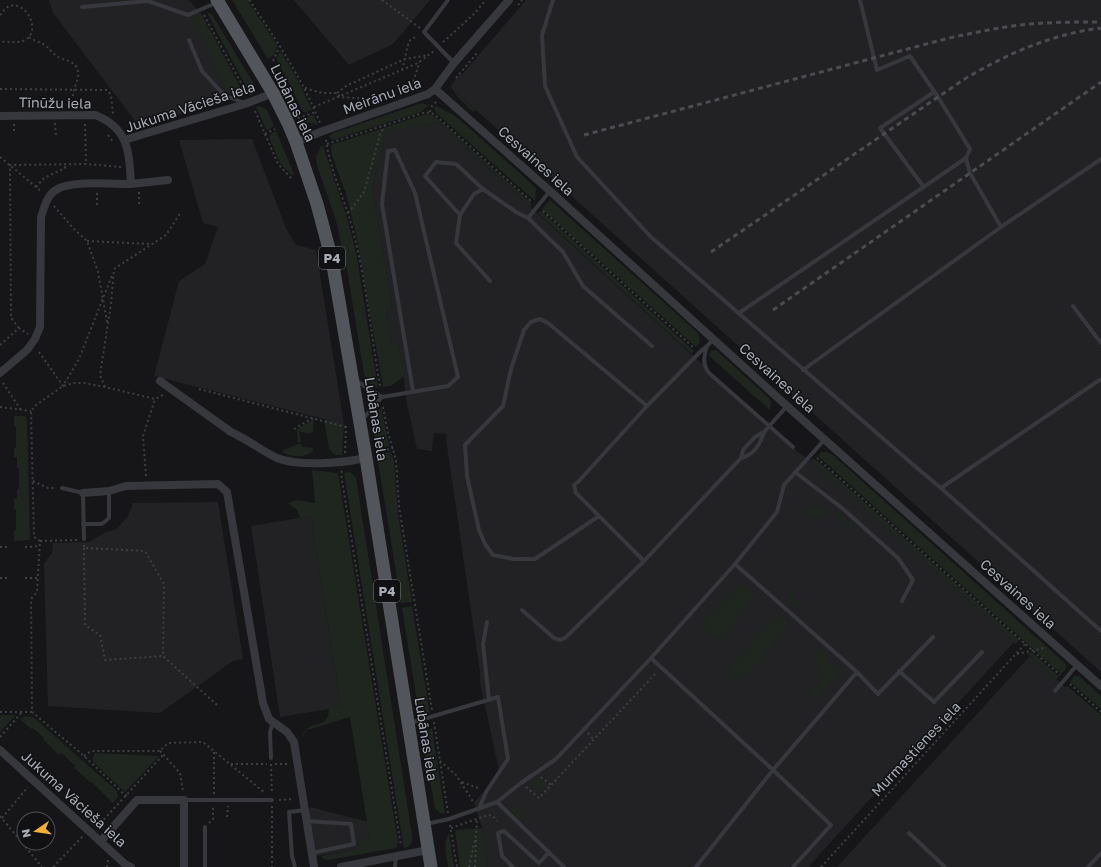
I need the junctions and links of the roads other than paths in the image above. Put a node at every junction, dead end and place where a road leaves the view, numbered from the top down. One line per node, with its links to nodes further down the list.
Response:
1 (147, 0): 6 (lane); 7 (lane)
2 (448, 0): 9 (lane)
3 (509, 0): 9 (street, Meirānu iela)
4 (552, 0): 29 (lane)
5 (860, 0): 11 (lane)
6 (218, 1): 12 (main road, Lubānas iela / P4)
7 (82, 7)
8 (189, 40): 13 (lane)
9 (454, 63): 10 (street, Meirānu iela)
10 (435, 89): 16 (street, Meirānu iela); 23 (street, Cesvaines iela)
11 (934, 92): 17 (lane); 21 (lane)
12 (274, 93): 13 (street, Jukuma Vācieša iela); 16 (main road, Lubānas iela / P4)
13 (248, 103): 15 (street, Jukuma Vācieša iela)
14 (0, 116): 15 (street, Tīnūžu iela)
15 (124, 140): 20 (street, Jukuma Vācieša iela)
16 (296, 142): 36 (main road, Lubānas iela / P4)
17 (966, 158): 21 (lane); 26 (lane)
18 (1101, 159): 26 (lane)
19 (168, 180): 20 (street)
20 (135, 184): 35 (street)
21 (923, 186): 29 (lane)
22 (483, 189): 24 (lane); 24 (lane); 25 (lane)
23 (550, 191): 25 (lane); 30 (street, Cesvaines iela)
24 (460, 215): 27 (lane)
25 (528, 218): 32 (lane)
26 (1001, 227): 34 (lane)
27 (490, 281)
28 (1073, 306): 31 (lane)
29 (739, 313): 34 (lane)
30 (714, 339): 33 (lane); 42 (street, Cesvaines iela)
31 (1101, 343)
32 (652, 346)
33 (707, 346): 41 (lane); 44 (lane)
34 (803, 370): 52 (lane)
35 (0, 373)
36 (353, 378): 40 (lane); 43 (main road, Lubānas iela / P4)
37 (1101, 379): 52 (lane)
38 (160, 382): 48 (street)
39 (413, 391): 39 (lane); 40 (lane)
40 (382, 397): 43 (lane)
41 (647, 406): 55 (lane); 55 (lane)
42 (787, 406): 44 (lane); 46 (street, Cesvaines iela)
43 (360, 422): 48 (main road, Lubānas iela / P4)
44 (770, 425): 45 (lane); 47 (lane)
45 (764, 432): 49 (lane); 49 (lane)
46 (825, 439): 50 (lane); 67 (street, Cesvaines iela)
47 (793, 447)
48 (371, 455): 74 (main road, Lubānas iela / P4)
49 (741, 458): 58 (lane)
50 (795, 472): 59 (lane); 60 (lane)
51 (62, 488): 54 (lane)
52 (942, 488): 63 (lane)
53 (109, 492): 54 (street); 56 (lane); 73 (street)
54 (83, 493): 56 (lane)
55 (598, 516): 58 (lane)
56 (84, 524): 57 (lane)
57 (84, 539)
58 (644, 561): 61 (lane)
59 (735, 564): 66 (lane); 69 (lane)
60 (902, 601)
61 (522, 610)
62 (486, 622): 72 (lane)
63 (1101, 631)
64 (933, 637): 68 (lane)
65 (982, 652): 68 (lane)
66 (651, 658): 77 (lane); 80 (lane)
67 (1077, 665): 70 (street, Cesvaines iela); 71 (lane)
68 (899, 671): 69 (lane)
69 (856, 672): 77 (lane)
70 (1101, 686)
71 (1055, 691)
72 (490, 700): 74 (lane); 81 (lane)
73 (273, 722): 76 (lane); 82 (street)
74 (408, 724): 84 (main road, Lubānas iela / P4)
75 (0, 750): 87 (street, Jukuma Vācieša iela)
76 (271, 758)
77 (773, 770): 105 (lane); 106 (lane)
78 (184, 800): 79 (lane); 87 (street); 95 (street)
79 (272, 800)
80 (497, 802): 81 (lane); 89 (lane)
81 (479, 809): 84 (lane)
82 (305, 810): 83 (street); 97 (lane)
83 (307, 821): 90 (street); 90 (lane)
84 (424, 824): 88 (main road, Lubānas iela / P4)
85 (205, 827): 96 (lane)
86 (909, 833): 107 (lane)
87 (101, 841): 94 (street, Jukuma Vācieša iela)
88 (428, 850): 92 (street); 101 (main road, Lubānas iela / P4)
89 (548, 852): 93 (lane); 104 (lane)
90 (312, 853): 98 (street)
91 (1101, 853): 108 (lane)
92 (399, 855): 99 (street); 100 (lane)
93 (505, 859): 102 (lane); 103 (lane)
94 (130, 867)
95 (184, 867)
96 (205, 867)
97 (294, 867)
98 (314, 867)
99 (341, 867)
100 (395, 867)
101 (431, 867)
102 (506, 867)
103 (513, 867)
104 (564, 867)
105 (696, 867)
106 (793, 867)
107 (945, 867)
108 (1088, 867)

